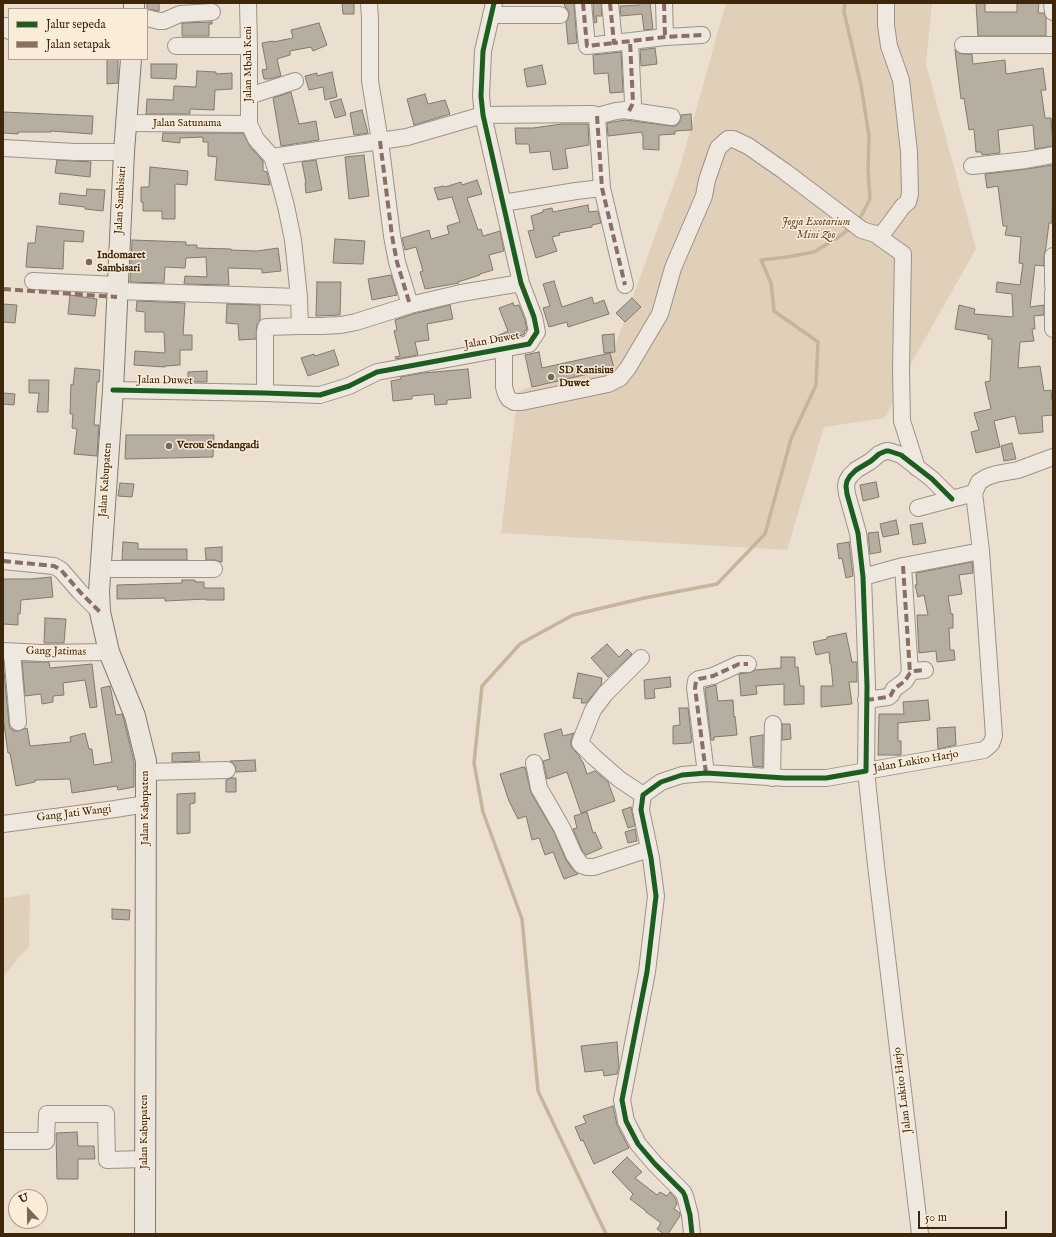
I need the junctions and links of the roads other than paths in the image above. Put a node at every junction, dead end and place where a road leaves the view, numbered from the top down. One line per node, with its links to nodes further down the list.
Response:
1 (248, 3): 19 (street, Jalan Mbah Keni)
2 (369, 3): 29 (street)
3 (583, 3): 15 (street)
4 (610, 3): 15 (street)
5 (664, 3): 14 (street)
6 (886, 3): 37 (street)
7 (1052, 3): 10 (street)
8 (493, 9): 11 (street); 24 (street, Jalan Duwet)
9 (212, 12): 12 (street)
10 (1053, 12)
11 (560, 15)
12 (148, 18)
13 (702, 35): 14 (street)
14 (665, 37): 15 (street)
15 (622, 42): 23 (street)
16 (963, 45): 17 (street)
17 (1053, 45)
18 (176, 46): 19 (street)
19 (249, 46): 22 (street, Jalan Mbah Keni)
20 (131, 60): 27 (main road, Jalan Sambisari)
21 (295, 82): 22 (street)
22 (249, 96): 28 (street, Jalan Mbah Keni)
23 (629, 111): 25 (street); 26 (street)
24 (482, 115): 25 (street); 29 (street); 36 (street, Jalan Duwet)
25 (597, 116): 35 (street)
26 (672, 117)
27 (126, 124): 28 (street, Jalan Satunama); 31 (main road, Jalan Sambisari)
28 (248, 124): 33 (street)
29 (380, 141): 33 (street); 46 (street)
30 (5, 144): 31 (street)
31 (124, 148): 43 (main road, Jalan Sambisari)
32 (1053, 155): 34 (street)
33 (272, 157): 45 (street)
34 (972, 166)
35 (602, 188): 36 (street); 42 (street)
36 (503, 203): 40 (street, Jalan Duwet)
37 (869, 232): 50 (street); 54 (street)
38 (1053, 256): 41 (street)
39 (33, 281): 43 (street)
40 (521, 282): 46 (street); 50 (street, Jalan Duwet)
41 (1053, 284)
42 (625, 285)
43 (117, 288): 45 (street); 51 (main road, Jalan Sambisari)
44 (1053, 292): 47 (street)
45 (299, 297): 48 (street)
46 (410, 305): 48 (street)
47 (1053, 322): 49 (street)
48 (300, 326): 52 (street)
49 (1053, 329)
50 (504, 350): 52 (street, Jalan Duwet)
51 (113, 390): 52 (street, Jalan Duwet); 61 (main road, Jalan Kabupaten)
52 (265, 393)
53 (1053, 457): 55 (street)
54 (917, 468): 56 (street); 63 (street)
55 (974, 493): 56 (street); 58 (street, Jalan Lukito Harjo)
56 (952, 499): 57 (street)
57 (918, 508)
58 (981, 552): 60 (street); 74 (street, Jalan Lukito Harjo)
59 (3, 561): 64 (street)
60 (903, 566): 63 (street); 69 (street)
61 (99, 569): 62 (street); 64 (main road, Jalan Kabupaten)
62 (214, 569)
63 (863, 577): 69 (street)
64 (100, 612): 66 (main road, Jalan Kabupaten)
65 (8, 652): 66 (street, Gang Jatimas); 70 (street)
66 (109, 652): 75 (main road, Jalan Kabupaten)
67 (641, 658): 78 (street)
68 (748, 664): 76 (street)
69 (866, 700): 74 (street)
70 (18, 722)
71 (773, 724): 77 (street)
72 (534, 763): 81 (street)
73 (227, 770): 75 (street)
74 (866, 771): 77 (street); 86 (street, Jalan Lukito Harjo)
75 (146, 772): 79 (main road, Jalan Kabupaten)
76 (706, 774): 77 (street); 78 (street)
77 (772, 778)
78 (643, 795): 81 (street)
79 (146, 804): 80 (street, Gang Jati Wangi); 83 (main road, Jalan Kabupaten)
80 (3, 824)
81 (649, 849): 85 (street)
82 (3, 1141): 83 (street)
83 (145, 1159): 84 (main road, Jalan Kabupaten)
84 (145, 1234)
85 (692, 1234)
86 (920, 1234)

